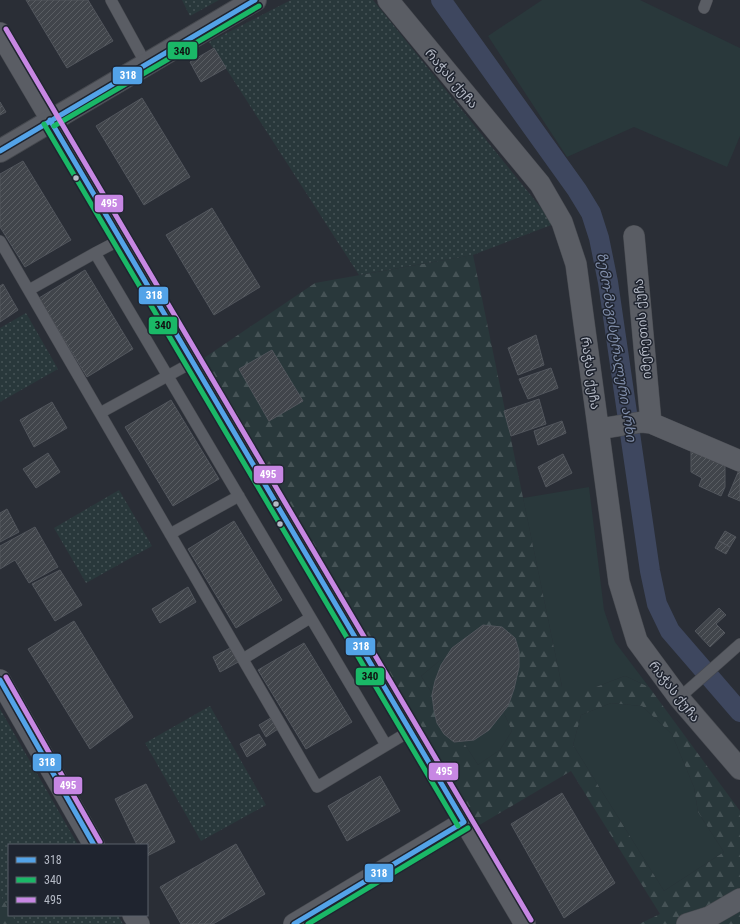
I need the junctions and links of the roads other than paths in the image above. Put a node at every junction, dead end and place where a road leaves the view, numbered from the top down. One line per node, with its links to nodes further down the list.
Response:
1 (111, 0): 5 (lane)
2 (255, 0): 5 (street)
3 (388, 0): 17 (street, რაჭას ქუჩა)
4 (0, 34): 6 (street)
5 (146, 64): 6 (street)
6 (50, 120): 7 (street); 9 (street)
7 (0, 151)
8 (634, 236): 16 (street, იმერეთის ქუჩა)
9 (120, 240): 11 (lane); 13 (street)
10 (0, 241): 12 (lane)
11 (95, 253): 12 (lane); 14 (lane)
12 (29, 290): 15 (lane)
13 (193, 362): 14 (lane); 26 (street)
14 (167, 376): 15 (lane); 19 (lane)
15 (100, 413): 20 (lane)
16 (646, 423): 17 (street); 18 (street)
17 (606, 429): 25 (street, რაჭას ქუჩა)
18 (740, 461)
19 (238, 496): 20 (lane); 21 (lane)
20 (170, 534): 23 (lane)
21 (310, 618): 23 (lane); 27 (lane)
22 (740, 644): 25 (lane)
23 (243, 659): 27 (lane)
24 (0, 680): 30 (street)
25 (685, 692): 28 (street, რაჭას ქუჩა)
26 (410, 731): 27 (lane); 29 (street)
27 (386, 746)
28 (740, 769)
29 (464, 822): 32 (street); 33 (street)
30 (93, 844)
31 (740, 899): 34 (street)
32 (294, 924)
33 (525, 924)
34 (686, 924)

